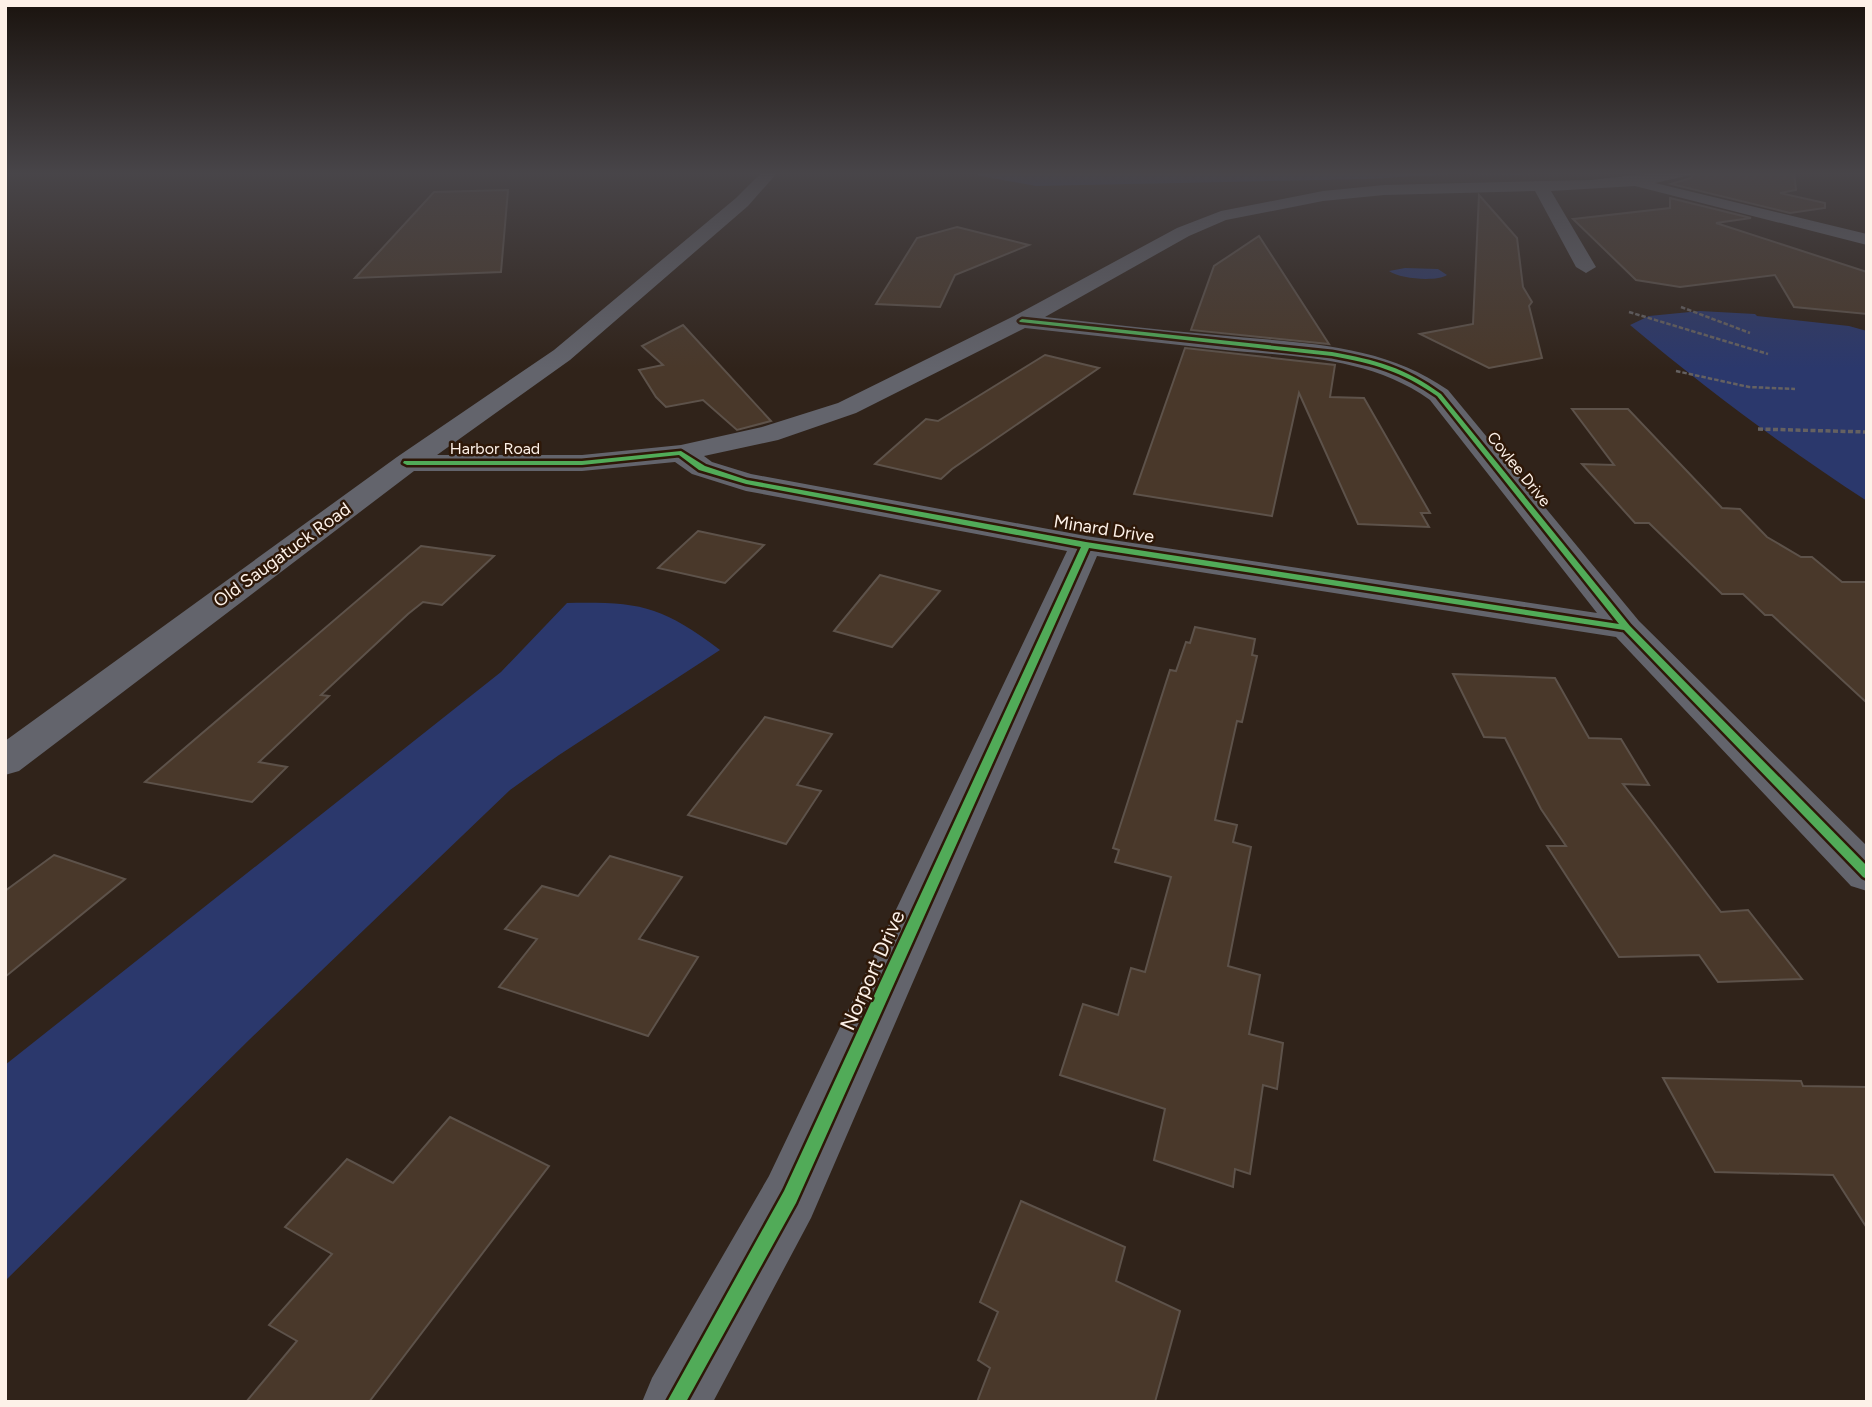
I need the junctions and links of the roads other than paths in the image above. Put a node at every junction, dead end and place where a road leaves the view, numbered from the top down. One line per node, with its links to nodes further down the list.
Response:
1 (700, 238): 7 (street, Old Saugatuck Road)
2 (1173, 238): 5 (street)
3 (1569, 238): 4 (street)
4 (1586, 267)
5 (1022, 321): 6 (street); 9 (street, Covlee Drive)
6 (681, 453): 7 (street, Harbor Road); 8 (street, Minard Drive)
7 (407, 463): 10 (street, Old Saugatuck Road)
8 (1086, 545): 9 (street, Minard Drive); 12 (street, Norport Drive)
9 (1627, 628): 11 (street, Covlee Drive)
10 (5, 761)
11 (1867, 874)
12 (676, 1402)

